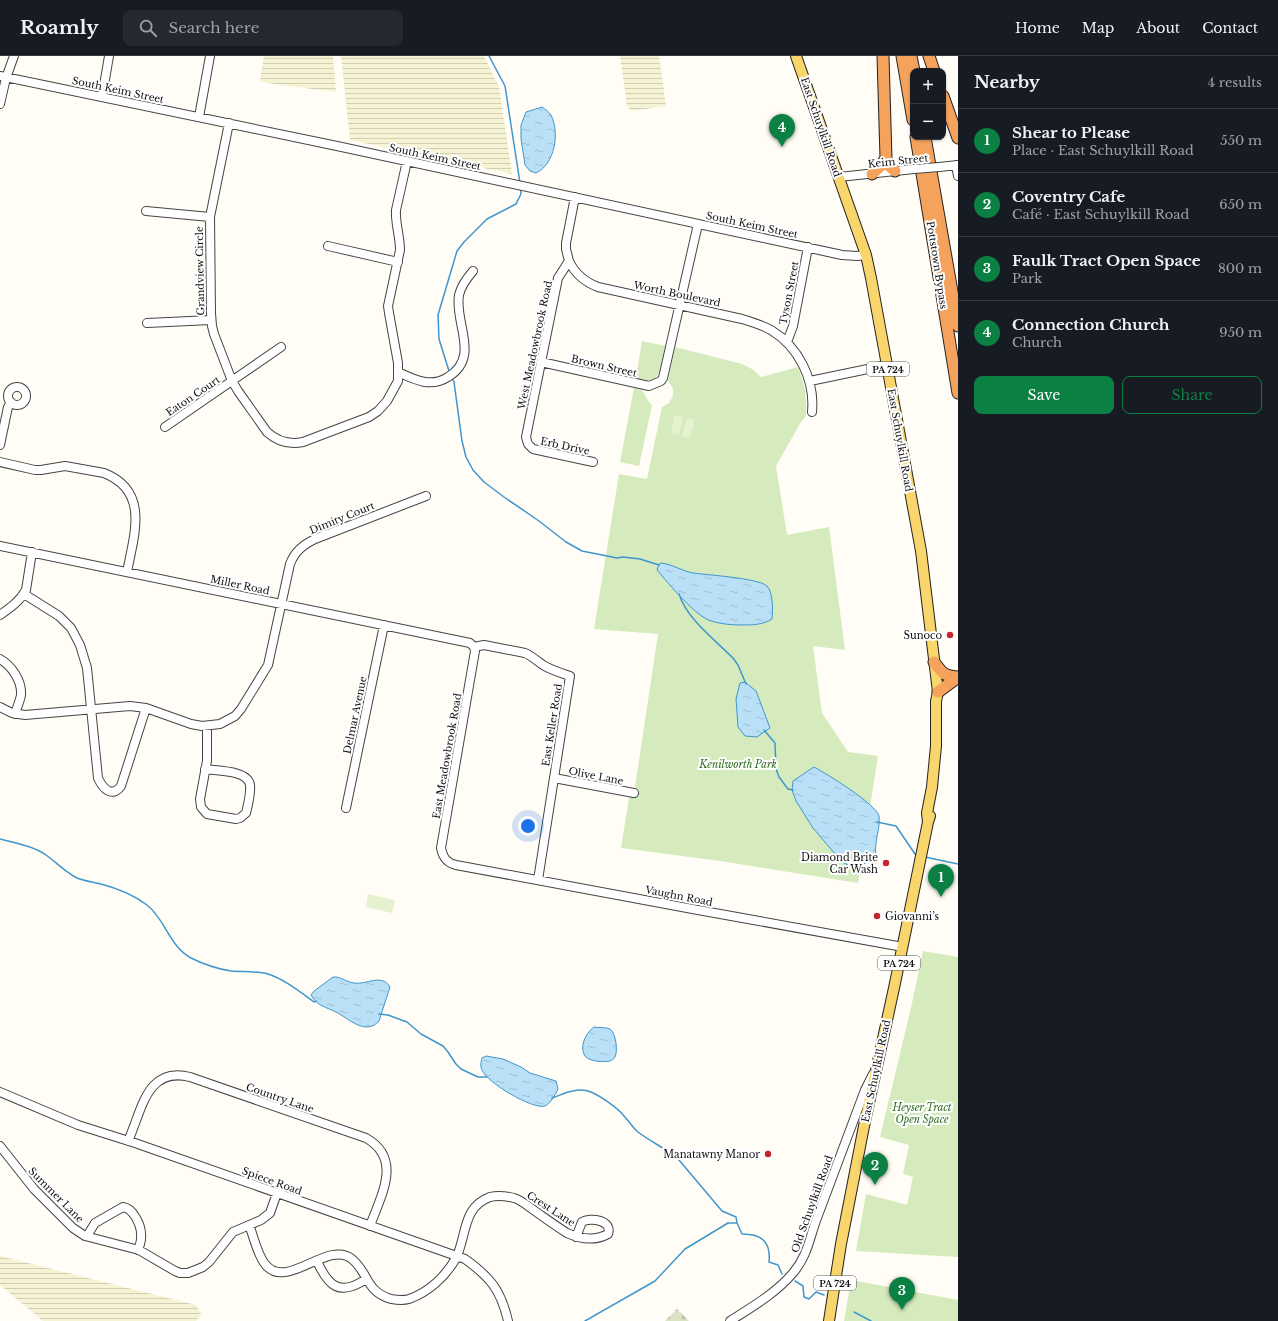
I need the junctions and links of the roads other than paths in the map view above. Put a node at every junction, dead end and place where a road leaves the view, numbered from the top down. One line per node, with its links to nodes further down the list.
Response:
1 (14, 56): 11 (street)
2 (110, 56): 12 (street)
3 (210, 56): 16 (street)
4 (796, 56): 27 (main road, East Schuylkill Road / PA 724)
5 (883, 56): 21 (highway)
6 (902, 56): 14 (highway)
7 (911, 56): 9 (highway)
8 (929, 56): 10 (highway)
9 (913, 68)
10 (933, 68)
11 (3, 77): 12 (street, South Keim Street); 13 (street)
12 (102, 97): 16 (street, South Keim Street)
13 (0, 104)
14 (910, 104)
15 (946, 104): 18 (highway)
16 (199, 117): 17 (street, South Keim Street)
17 (229, 123): 22 (street, South Keim Street); 30 (street, Grandview Circle)
18 (958, 138)
19 (916, 140): 49 (highway, Pottstown Bypass)
20 (926, 140): 41 (highway, Pottstown Bypass)
21 (886, 158): 24 (highway); 25 (highway)
22 (407, 161): 28 (street, South Keim Street); 36 (street, Grandview Circle)
23 (957, 165): 24 (street, Keim Street, bridge); 26 (street)
24 (895, 171): 25 (street, Keim Street)
25 (872, 174): 27 (street, Keim Street)
26 (958, 176)
27 (839, 177): 34 (main road, East Schuylkill Road / PA 724)
28 (575, 197): 31 (street, South Keim Street); 35 (street)
29 (146, 211): 30 (street)
30 (210, 217): 39 (street, Grandview Circle)
31 (698, 224): 33 (street, South Keim Street); 38 (street)
32 (328, 246): 36 (street)
33 (808, 247): 34 (street, South Keim Street); 42 (street, Tyson Street)
34 (866, 255): 45 (main road, East Schuylkill Road / PA 724)
35 (568, 261): 38 (street, Worth Boulevard); 44 (street, West Meadowbrook Road)
36 (398, 262): 46 (street, Grandview Circle)
37 (473, 271): 46 (street)
38 (679, 304): 42 (street, Worth Boulevard); 44 (street, Brown Street)
39 (211, 320): 40 (street); 47 (street, Grandview Circle)
40 (147, 323)
41 (958, 326)
42 (787, 342): 48 (street, Worth Boulevard)
43 (281, 347): 47 (street, Eaton Court)
44 (541, 362): 54 (street, West Meadowbrook Road)
45 (887, 366): 48 (street); 67 (main road, East Schuylkill Road / PA 724)
46 (398, 372): 47 (street, Grandview Circle)
47 (232, 381): 52 (street, Eaton Court)
48 (810, 381): 51 (street, Worth Boulevard)
49 (958, 393)
50 (11, 402): 53 (street)
51 (812, 412)
52 (164, 427)
53 (0, 445)
54 (533, 449): 56 (street, Erb Drive)
55 (0, 462): 60 (street)
56 (593, 462)
57 (426, 496): 62 (street, Dimity Court)
58 (0, 546): 59 (street, Miller Road)
59 (32, 552): 60 (street, Miller Road); 61 (street)
60 (127, 572): 62 (street, Miller Road)
61 (24, 594): 63 (street); 73 (street)
62 (282, 604): 64 (street, Miller Road); 75 (street, Dimity Court)
63 (0, 615)
64 (384, 625): 65 (street, Miller Road); 79 (street, Delmar Avenue)
65 (474, 647): 77 (street, East Keller Road); 80 (street, East Meadowbrook Road)
66 (0, 659): 74 (street)
67 (934, 662): 68 (highway); 70 (main road, East Schuylkill Road / PA 724)
68 (958, 677): 70 (highway)
69 (958, 684): 70 (highway)
70 (938, 692): 82 (main road, East Schuylkill Road / PA 724)
71 (0, 707): 74 (street)
72 (146, 708): 73 (street); 73 (street); 75 (street)
73 (91, 709): 74 (street)
74 (15, 714)
75 (207, 726): 76 (street)
76 (205, 769): 76 (street)
77 (554, 778): 78 (street, Olive Lane); 81 (street, East Keller Road)
78 (634, 793)
79 (346, 808)
80 (452, 864): 81 (street, Vaughn Road)
81 (538, 880): 82 (street, Vaughn Road)
82 (903, 947): 83 (main road, East Schuylkill Road / PA 724)
83 (877, 1067): 97 (street, Old Schuylkill Road); 98 (main road, East Schuylkill Road / PA 724)
84 (0, 1092): 85 (street, Spiece Road)
85 (128, 1141): 87 (street, Spiece Road); 89 (street, Country Lane)
86 (0, 1146): 90 (street, Summer Lane)
87 (277, 1194): 88 (street, Summer Lane); 89 (street, Spiece Road)
88 (249, 1225): 92 (street, Summer Lane); 94 (street)
89 (370, 1226): 93 (street, Spiece Road)
90 (87, 1236): 92 (street, Summer Lane); 92 (street, Summer Lane)
91 (576, 1236): 93 (street, Crest Lane)
92 (138, 1250)
93 (457, 1256): 95 (street, Crest Lane); 96 (street, Spiece Road)
94 (317, 1261): 95 (street, Crest Lane); 95 (street)
95 (366, 1279)
96 (508, 1321)
97 (730, 1321)
98 (829, 1321)

